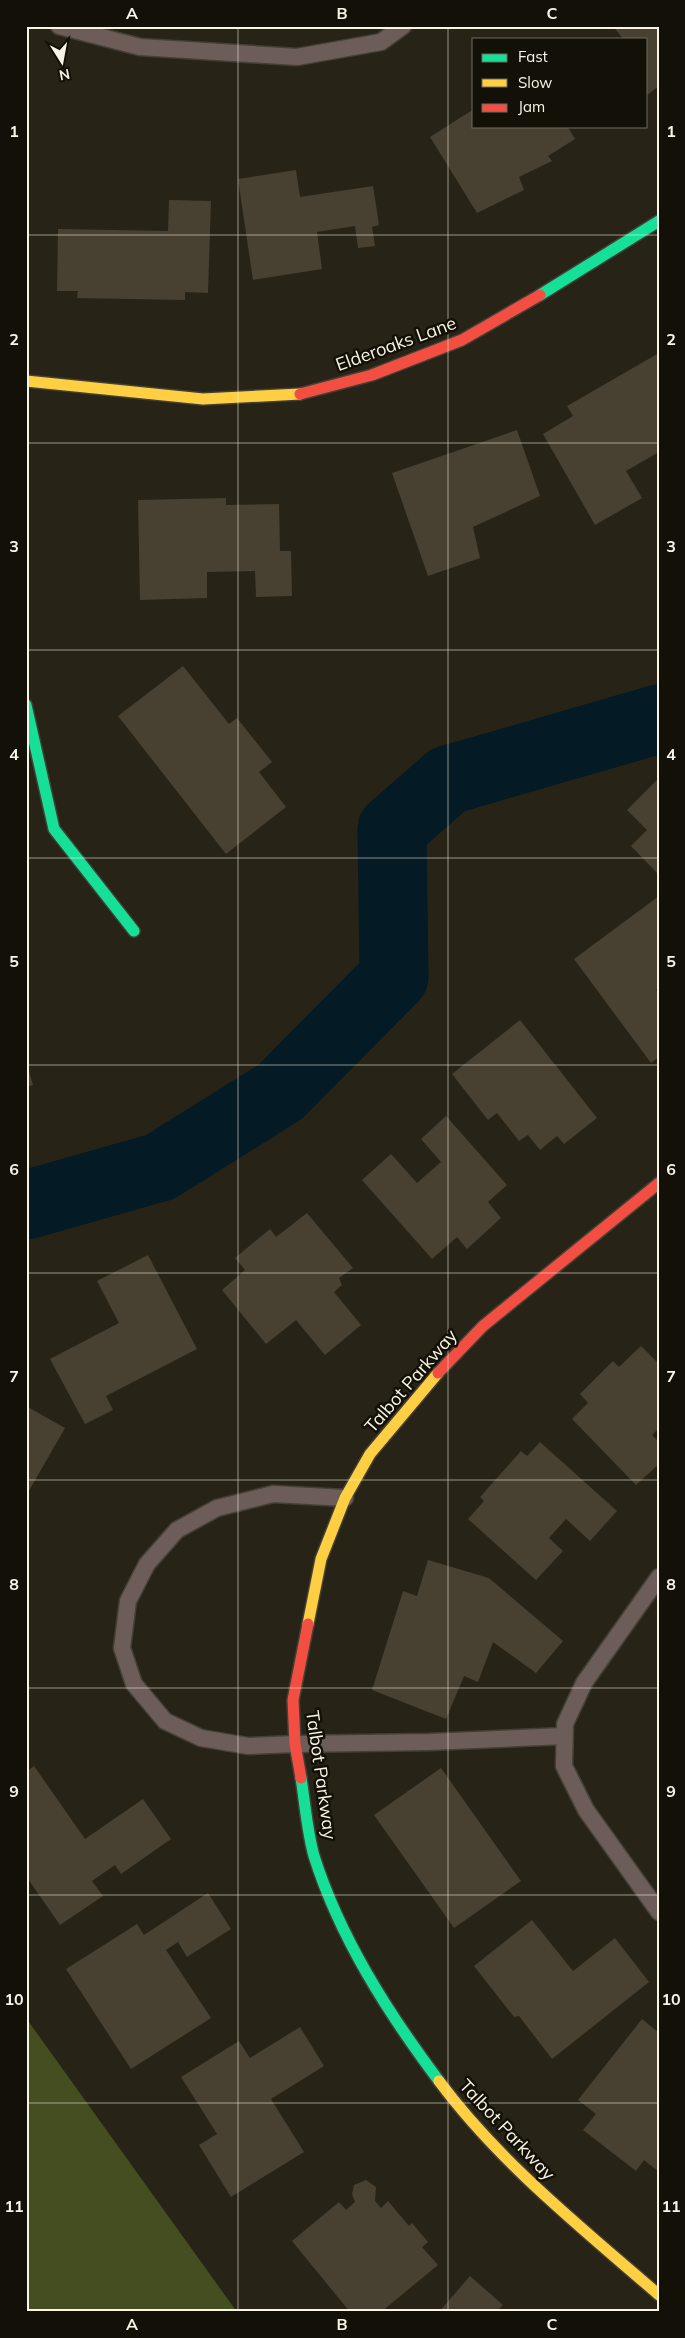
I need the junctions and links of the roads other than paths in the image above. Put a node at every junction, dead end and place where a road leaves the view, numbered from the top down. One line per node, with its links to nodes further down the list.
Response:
1 (59, 26): 2 (lane)
2 (403, 26)
3 (659, 221): 4 (street, Elderoaks Lane)
4 (26, 381)
5 (26, 706): 6 (street)
6 (134, 931)
7 (659, 1184): 8 (street, Talbot Parkway)
8 (345, 1498): 11 (street, Talbot Parkway); 11 (lane)
9 (659, 1578): 10 (lane)
10 (564, 1736): 11 (lane); 12 (lane)
11 (295, 1744): 13 (street, Talbot Parkway)
12 (659, 1912)
13 (659, 2295)

